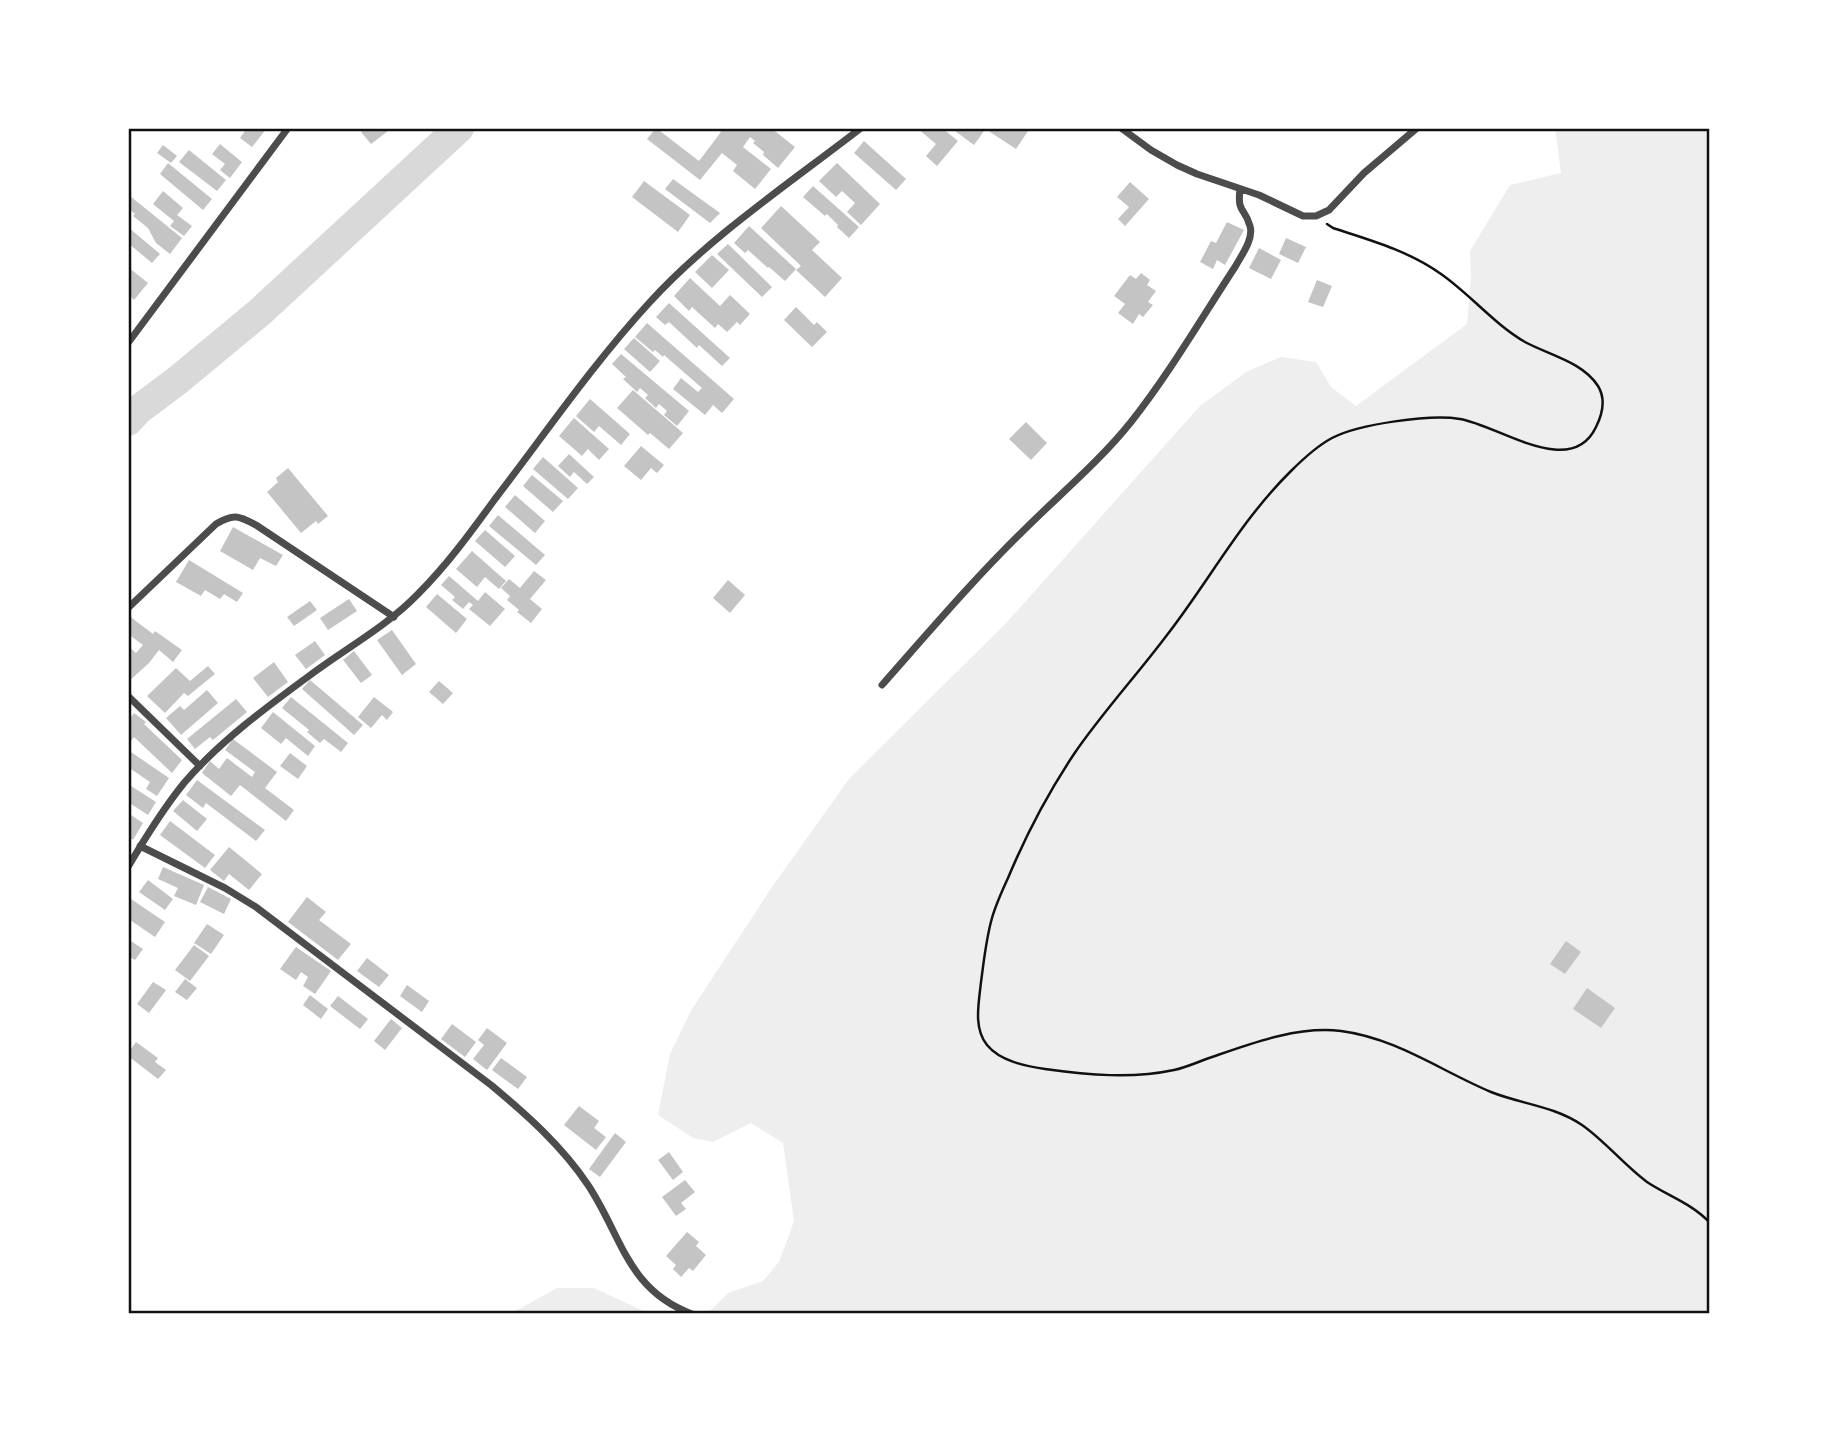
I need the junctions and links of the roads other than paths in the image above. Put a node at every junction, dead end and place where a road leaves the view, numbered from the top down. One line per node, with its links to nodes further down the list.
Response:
1 (288, 128): 6 (street)
2 (861, 128): 8 (street)
3 (1121, 128): 5 (street)
4 (1417, 128): 5 (street)
5 (1240, 189): 9 (street)
6 (128, 343)
7 (128, 608): 8 (street)
8 (394, 617): 11 (street)
9 (882, 685)
10 (128, 695): 11 (street)
11 (200, 766): 12 (street)
12 (140, 846): 13 (street); 14 (street)
13 (128, 867)
14 (692, 1314)

